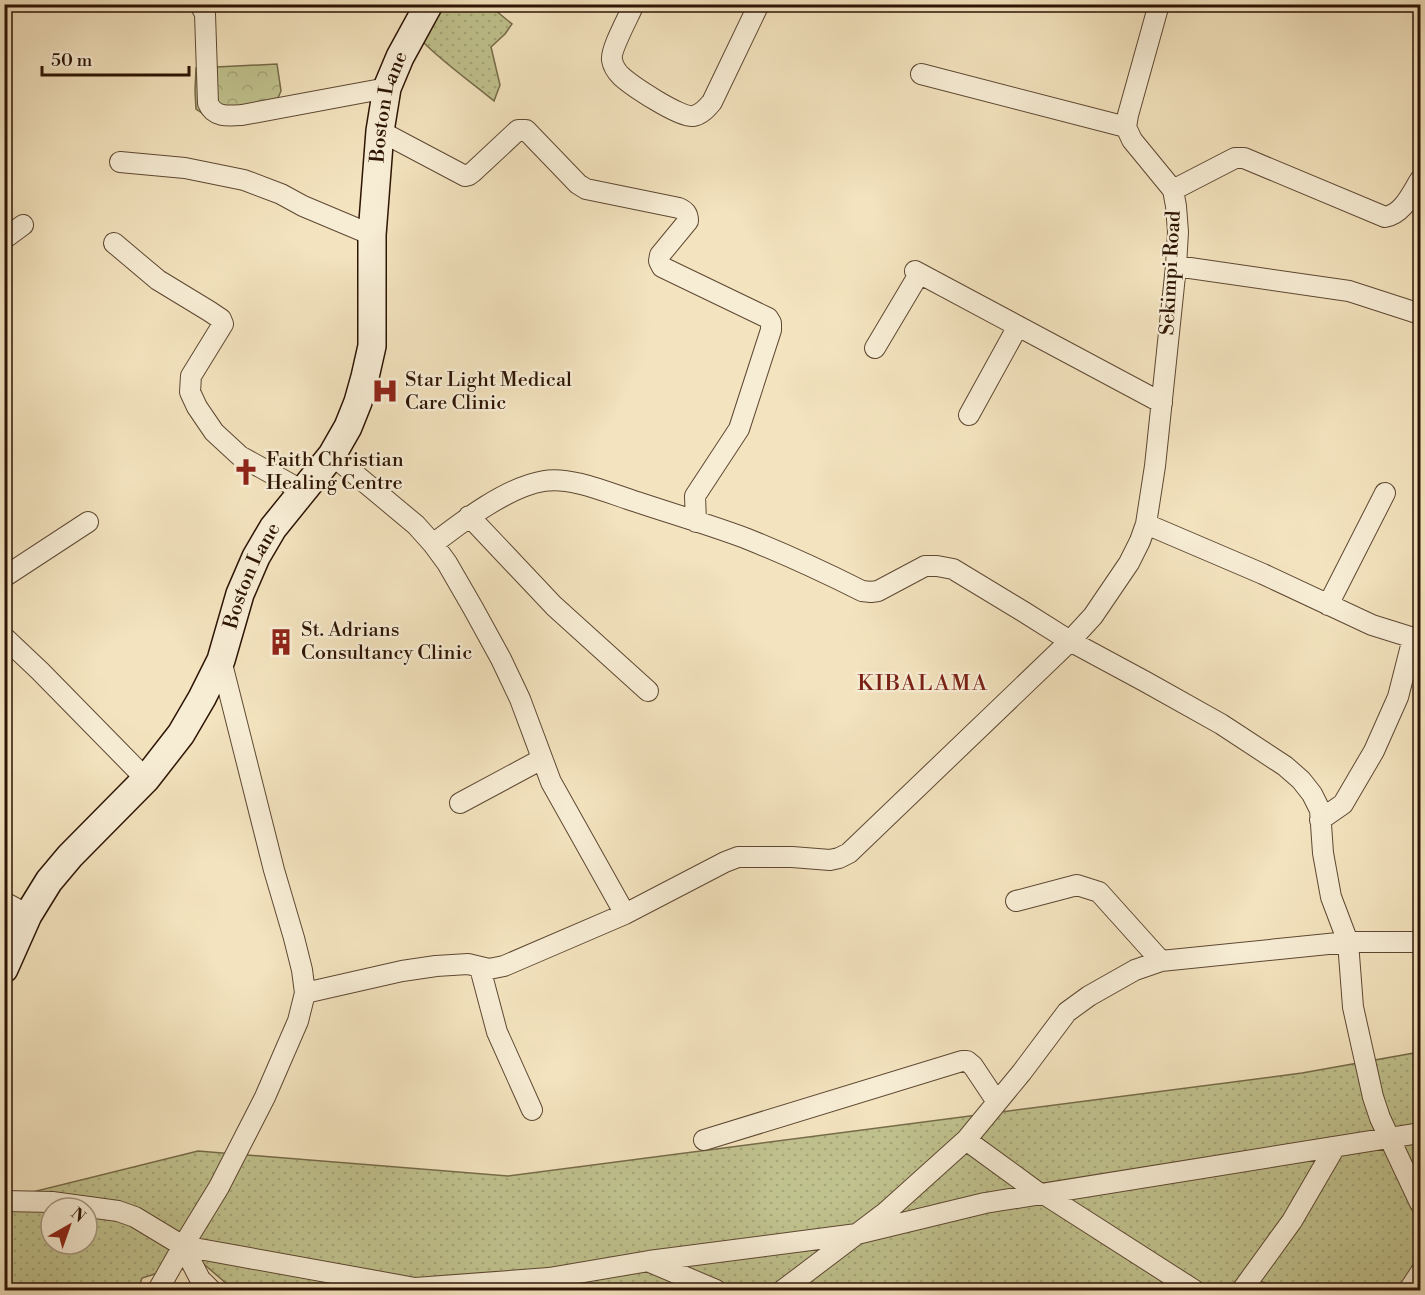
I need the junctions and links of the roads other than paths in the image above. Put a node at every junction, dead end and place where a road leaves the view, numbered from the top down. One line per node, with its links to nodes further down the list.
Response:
1 (200, 4): 7 (street)
2 (429, 4): 7 (street, Boston Lane)
3 (634, 4): 4 (street)
4 (759, 4)
5 (1159, 4): 8 (street)
6 (921, 74): 8 (street)
7 (387, 88): 9 (street, Boston Lane)
8 (1126, 127): 12 (street, Sekimpi Road)
9 (380, 131): 14 (street, Boston Lane); 28 (street)
10 (120, 162): 14 (street)
11 (1420, 180): 12 (street)
12 (1173, 190): 17 (street, Sekimpi Road)
13 (23, 225): 15 (street)
14 (372, 235): 23 (street, Boston Lane)
15 (4, 239)
16 (114, 243): 24 (street)
17 (1176, 266): 18 (street); 21 (street, Sekimpi Road)
18 (1420, 314)
19 (1018, 326): 20 (street); 21 (street); 22 (street)
20 (875, 348)
21 (1162, 403): 29 (street, Sekimpi Road)
22 (969, 415)
23 (332, 455): 24 (street, Boston Lane); 30 (street)
24 (303, 491): 36 (street, Boston Lane)
25 (1386, 493): 32 (street)
26 (469, 516): 28 (street); 30 (street); 37 (street)
27 (88, 522): 31 (street)
28 (696, 522): 35 (street)
29 (1146, 524): 32 (street); 35 (street, Sekimpi Road)
30 (433, 543): 38 (street)
31 (4, 577)
32 (1328, 605): 34 (street)
33 (4, 637): 39 (street)
34 (1417, 639): 41 (street)
35 (1070, 641): 41 (street); 44 (street, Sekimpi Road)
36 (221, 660): 39 (street, Boston Lane); 51 (street)
37 (648, 691)
38 (542, 759): 40 (street); 44 (street)
39 (146, 779): 45 (street, Boston Lane)
40 (460, 803)
41 (1320, 820): 46 (street)
42 (1016, 901): 48 (street)
43 (4, 902): 45 (street)
44 (625, 914): 49 (street, Sekimpi Road)
45 (28, 915): 50 (street, Boston Lane)
46 (1348, 942): 47 (street); 48 (street); 55 (street)
47 (1420, 942)
48 (1161, 961): 52 (street)
49 (480, 968): 51 (street, Sekimpi Road); 53 (street)
50 (4, 969)
51 (305, 993): 63 (street)
52 (997, 1102): 56 (street); 57 (street)
53 (532, 1110)
54 (1420, 1133): 55 (street)
55 (1390, 1137): 58 (street); 61 (street)
56 (704, 1140)
57 (966, 1140): 59 (street); 62 (street)
58 (1335, 1147): 59 (street); 72 (street)
59 (1042, 1194): 62 (street); 71 (street)
60 (4, 1201): 63 (street)
61 (1420, 1203)
62 (856, 1234): 64 (street); 70 (street)
63 (183, 1246): 66 (street); 67 (street); 68 (street)
64 (649, 1261): 66 (street); 69 (street)
65 (1420, 1273): 73 (street)
66 (413, 1289)
67 (158, 1290)
68 (211, 1290)
69 (716, 1290)
70 (783, 1290)
71 (1194, 1290)
72 (1242, 1290)
73 (1409, 1290)

